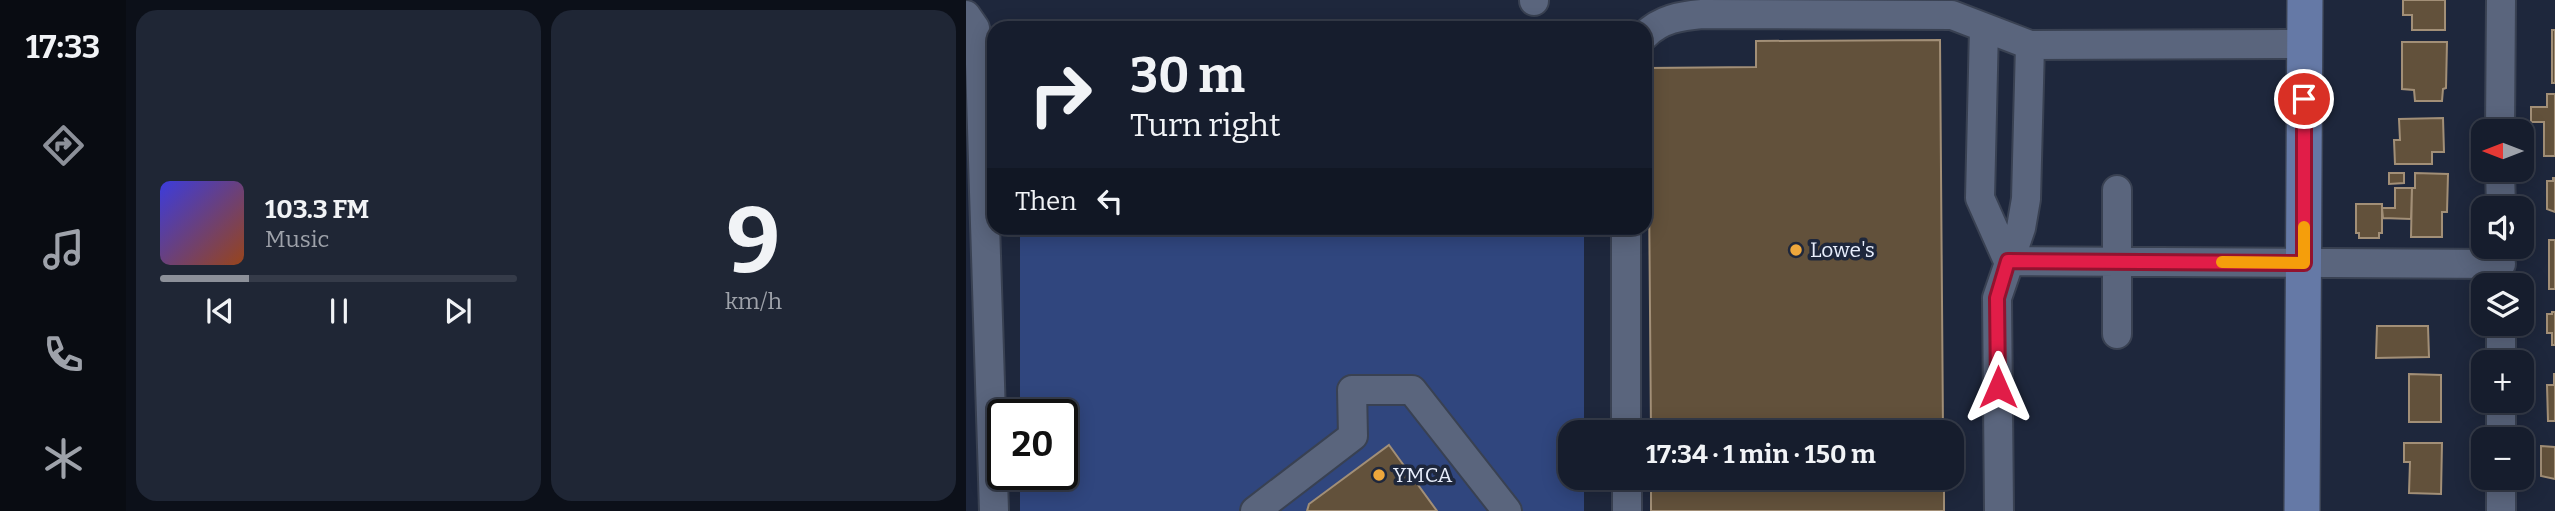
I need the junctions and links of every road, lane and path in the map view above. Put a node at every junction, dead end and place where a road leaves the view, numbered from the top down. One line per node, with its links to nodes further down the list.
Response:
1 (2305, 0): 6 (main road)
2 (2501, 0): 8 (street)
3 (966, 15): 19 (street)
4 (1984, 27): 5 (street); 7 (street); 11 (street)
5 (1652, 28)
6 (2304, 44): 7 (street); 13 (main road)
7 (2030, 45): 11 (street)
8 (2500, 119)
9 (2117, 190): 12 (street)
10 (1626, 235): 16 (street)
11 (2008, 261): 12 (street); 23 (street)
12 (2117, 261): 13 (street); 15 (street)
13 (2304, 263): 14 (street); 24 (main road)
14 (2501, 265)
15 (2117, 334)
16 (1626, 420)
17 (1626, 490): 22 (street)
18 (2501, 490): 25 (street)
19 (994, 511)
20 (1255, 511): 21 (street)
21 (1507, 511)
22 (1627, 511)
23 (1999, 511)
24 (2302, 511)
25 (2501, 511)

